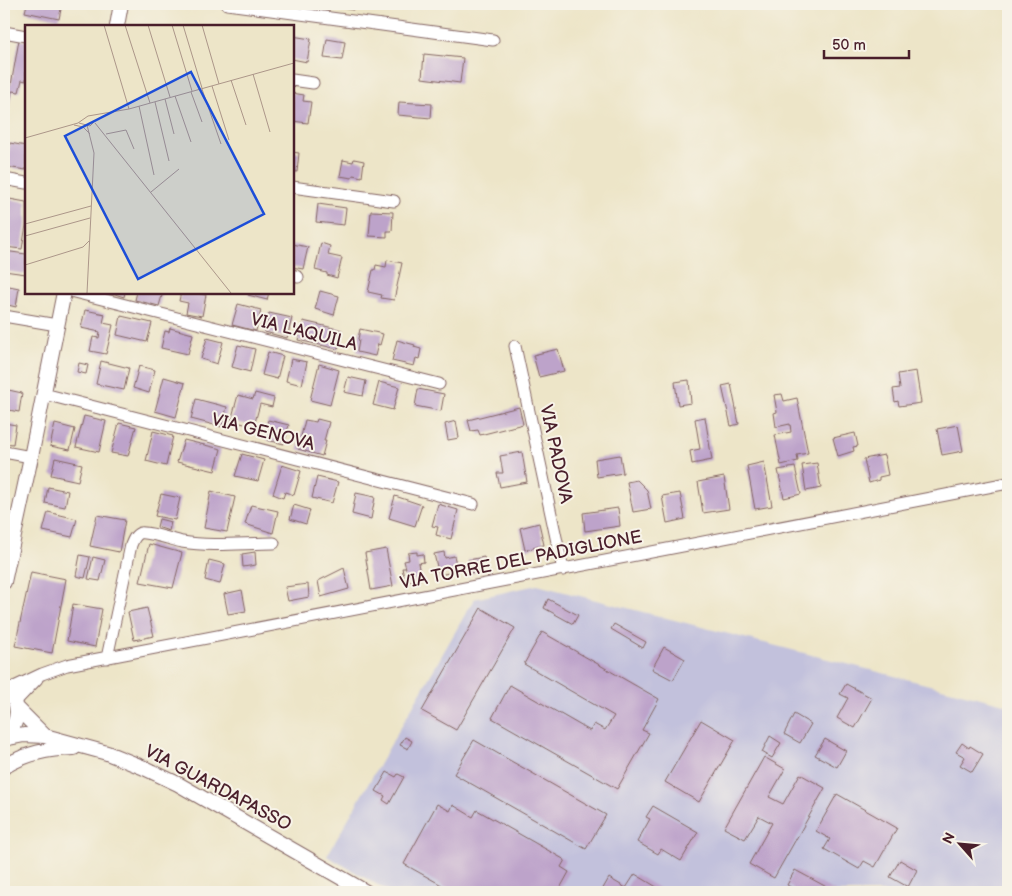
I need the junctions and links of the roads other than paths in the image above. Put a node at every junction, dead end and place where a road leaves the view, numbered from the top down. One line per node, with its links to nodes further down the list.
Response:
1 (121, 4): 3 (street)
2 (227, 4): 6 (street)
3 (117, 25)
4 (4, 32): 5 (street)
5 (25, 36)
6 (493, 40)
7 (294, 80): 8 (street)
8 (313, 83)
9 (4, 179): 10 (street)
10 (25, 182)
11 (294, 187): 12 (street)
12 (394, 201)
13 (64, 294): 16 (street)
14 (82, 294): 18 (street, VIA L'AQUILA)
15 (4, 316): 16 (street)
16 (58, 325): 19 (street)
17 (515, 346): 25 (street, VIA PADOVA)
18 (439, 384)
19 (44, 394): 21 (street); 23 (street, VIA GENOVA)
20 (4, 452): 21 (street)
21 (31, 457): 26 (street)
22 (1008, 483): 25 (street, VIA TORRE DEL PADIGLIONE)
23 (473, 504)
24 (274, 543): 27 (street)
25 (563, 570): 27 (street, VIA TORRE DEL PADIGLIONE)
26 (4, 582)
27 (108, 658): 28 (street, VIA TORRE DEL PADIGLIONE)
28 (11, 697): 29 (street); 30 (street)
29 (45, 736): 30 (street, VIA GUARDAPASSO); 31 (street, VIA GUARDAPASSO)
30 (4, 738)
31 (88, 747): 32 (street); 33 (street, VIA GUARDAPASSO)
32 (4, 767)
33 (366, 892)

